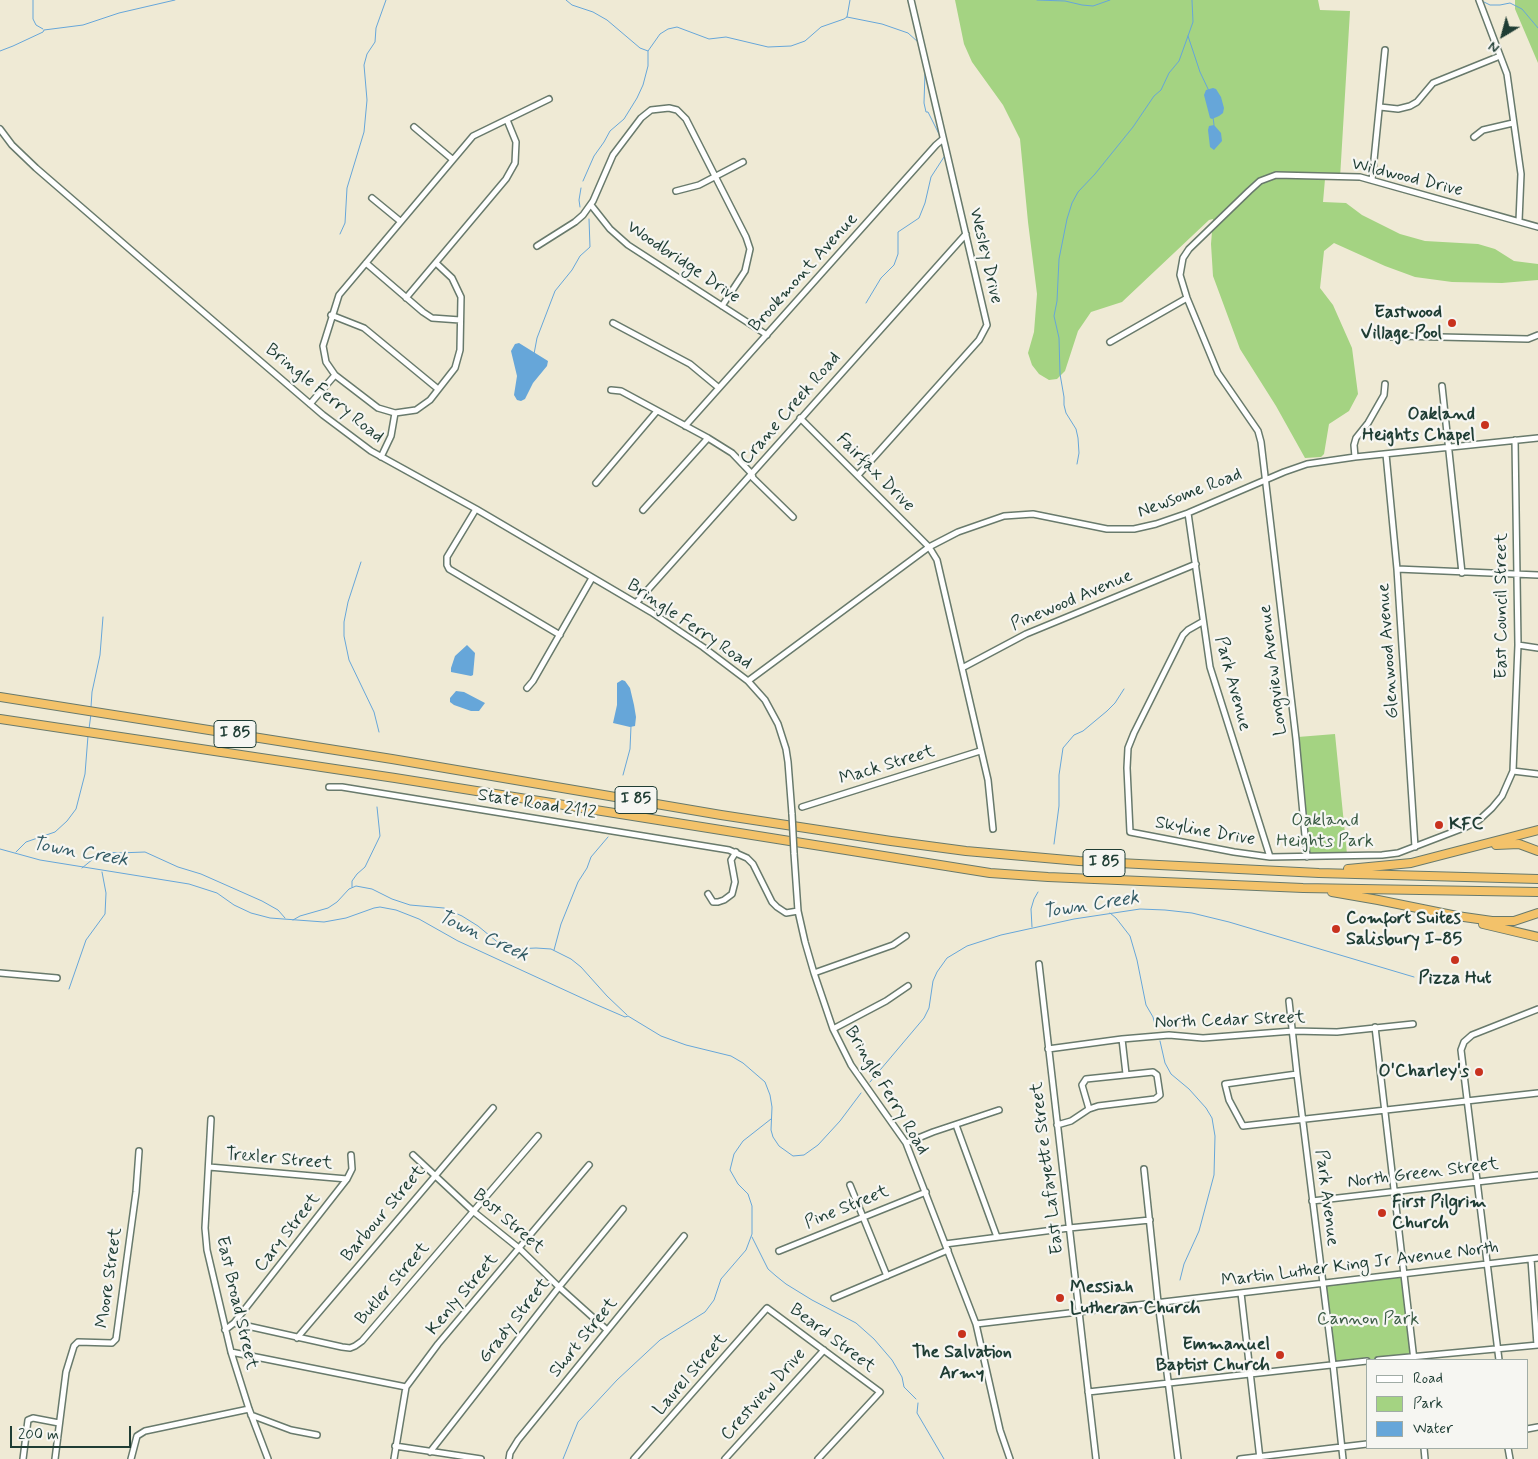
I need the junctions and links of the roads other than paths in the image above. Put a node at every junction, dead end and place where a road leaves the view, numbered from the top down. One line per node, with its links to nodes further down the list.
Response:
1 (911, 0): 12 (street, Wesley Drive)
2 (1479, 0): 4 (street)
3 (1385, 50): 6 (street)
4 (1500, 56): 6 (street); 8 (street)
5 (549, 99): 7 (street)
6 (1380, 108): 16 (street)
7 (507, 120): 13 (street); 26 (street)
8 (1513, 123): 11 (street); 21 (street)
9 (414, 127): 13 (street)
10 (0, 129): 43 (street, Bringle Ferry Road)
11 (1474, 137)
12 (943, 139): 23 (street, Wesley Drive); 33 (street, Brookmont Avenue)
13 (452, 159): 20 (street)
14 (742, 162): 15 (street)
15 (716, 176): 17 (street); 19 (street); 29 (street)
16 (1372, 180): 21 (street, Wildwood Drive); 28 (street, Wildwood Drive)
17 (676, 191)
18 (372, 198): 20 (street)
19 (591, 205): 24 (street); 29 (street, Woodbridge Drive)
20 (400, 221): 25 (street)
21 (1519, 221): 22 (street, Wildwood Drive)
22 (1538, 227)
23 (966, 234): 46 (street, Crane Creek Road); 56 (street, Wesley Drive)
24 (537, 246)
25 (366, 263): 27 (street); 30 (street)
26 (436, 263): 27 (street); 31 (street)
27 (406, 298): 31 (street)
28 (1187, 298): 36 (street); 57 (street, Wildwood Drive)
29 (722, 306): 33 (street, Woodbridge Drive)
30 (331, 315): 37 (street); 41 (street)
31 (460, 320): 41 (street)
32 (613, 323): 40 (street)
33 (767, 335): 40 (street, Brookmont Avenue)
34 (1538, 335): 35 (street)
35 (1392, 337)
36 (1110, 342)
37 (335, 375): 43 (street); 45 (street)
38 (1385, 384): 54 (street)
39 (1442, 386): 51 (street)
40 (719, 388): 47 (street, Brookmont Avenue)
41 (438, 389): 45 (street)
42 (611, 390): 44 (street)
43 (310, 404): 53 (street, Bringle Ferry Road)
44 (657, 411): 47 (street); 58 (street)
45 (395, 413): 53 (street)
46 (800, 418): 55 (street, Crane Creek Road); 56 (street, Fairfax Drive)
47 (685, 426): 48 (street)
48 (708, 438): 55 (street); 60 (street)
49 (1538, 438): 50 (street, Newsome Road)
50 (1515, 440): 51 (street, Newsome Road); 67 (street, East Council Street)
51 (1447, 447): 52 (street, Newsome Road); 66 (street)
52 (1386, 454): 54 (street, Newsome Road); 65 (street, Glenwood Avenue)
53 (381, 457): 59 (street, Bringle Ferry Road)
54 (1355, 457): 57 (street, Newsome Road)
55 (752, 474): 62 (street); 70 (street, Crane Creek Road)
56 (858, 475): 63 (street, Fairfax Drive)
57 (1265, 480): 61 (street, Newsome Road); 92 (street, Longview Avenue)
58 (596, 482)
59 (476, 509): 69 (street, Bringle Ferry Road); 72 (street)
60 (643, 510)
61 (1188, 513): 63 (street, Newsome Road); 64 (street, Park Avenue)
62 (793, 517)
63 (929, 548): 75 (street); 76 (street, Newsome Road)
64 (1196, 564): 71 (street, Park Avenue); 75 (street, Pinewood Avenue)
65 (1397, 569): 66 (street); 87 (street, Glenwood Avenue)
66 (1462, 573): 67 (street)
67 (1516, 575): 68 (street); 73 (street, East Council Street)
68 (1538, 575)
69 (592, 578): 70 (street, Bringle Ferry Road); 72 (street)
70 (636, 603): 76 (street, Bringle Ferry Road)
71 (1202, 622): 91 (street, Park Avenue); 91 (street, Skyline Drive)
72 (560, 635): 77 (street)
73 (1518, 645): 74 (street); 81 (street, East Council Street)
74 (1538, 648)
75 (962, 668): 80 (street)
76 (748, 681): 98 (street, Bringle Ferry Road, bridge)
77 (527, 688)
78 (0, 697): 93 (highway, I 85)
79 (0, 719): 95 (highway, I 85)
80 (980, 751): 84 (street, Mack Street); 85 (street)
81 (1513, 771): 82 (street); 87 (street, Skyline Drive)
82 (1538, 774)
83 (328, 787): 89 (street, State Road 2112)
84 (802, 807)
85 (994, 829)
86 (1538, 830): 90 (highway)
87 (1415, 846): 92 (street, Skyline Drive)
88 (1538, 851): 90 (highway)
89 (736, 852): 97 (street); 98 (street)
90 (1448, 854): 93 (highway)
91 (1270, 857): 92 (street, Skyline Drive)
92 (1307, 857)
93 (1319, 873): 94 (highway, I 85)
94 (1538, 879)
95 (1303, 888): 96 (highway, I 85); 100 (highway)
96 (1538, 892)
97 (708, 894)
98 (798, 911): 105 (street, Bringle Ferry Road)
99 (1538, 913): 100 (highway)
100 (1442, 914): 102 (highway)
101 (906, 936): 105 (street)
102 (1538, 937)
103 (1039, 964): 115 (street, East Lafayette Street)
104 (0, 973): 106 (street)
105 (814, 973): 112 (street, Bringle Ferry Road)
106 (57, 978)
107 (908, 986): 112 (street)
108 (1289, 1001): 113 (street, Park Avenue)
109 (1538, 1009): 119 (street)
110 (1413, 1024): 111 (street, North Cedar Street)
111 (1375, 1027): 113 (street, North Cedar Street); 122 (street)
112 (833, 1029): 129 (street, Bringle Ferry Road)
113 (1293, 1031): 114 (street, North Cedar Street); 117 (street, Park Avenue)
114 (1122, 1039): 115 (street, North Cedar Street); 116 (street)
115 (1048, 1049): 127 (street, East Lafayette Street)
116 (1126, 1074): 121 (street); 121 (street)
117 (1297, 1074): 124 (street, Park Avenue); 124 (street)
118 (1538, 1093): 119 (street)
119 (1467, 1100): 122 (street); 139 (street)
120 (493, 1108): 137 (street, Barbour Street)
121 (1089, 1109): 127 (street)
122 (1386, 1109): 124 (street); 141 (street)
123 (999, 1110): 126 (street)
124 (1302, 1118): 143 (street, Park Avenue)
125 (211, 1119): 134 (street, East Broad Street)
126 (956, 1124): 129 (street); 150 (street)
127 (1057, 1125): 148 (street, East Lafayette Street)
128 (538, 1136): 145 (street, Butler Street)
129 (906, 1143): 142 (street, Bringle Ferry Road)
130 (139, 1151): 185 (street, Moore Street)
131 (351, 1155): 138 (street, Cary Street)
132 (413, 1155): 137 (street, Bost Street)
133 (589, 1166): 152 (street, Kenly Street)
134 (209, 1167): 138 (street, Trexler Street); 169 (street, East Broad Street)
135 (1144, 1169): 147 (street)
136 (1538, 1175): 139 (street, North Green Street)
137 (435, 1176): 145 (street, Bost Street); 171 (street, Barbour Street)
138 (347, 1179): 167 (street, Cary Street)
139 (1478, 1182): 141 (street, North Green Street); 157 (street)
140 (850, 1185): 146 (street)
141 (1395, 1191): 143 (street, North Green Street); 158 (street)
142 (926, 1192): 146 (street, Pine Street); 151 (street, Bringle Ferry Road)
143 (1312, 1201): 160 (street, Park Avenue)
144 (623, 1209): 161 (street, Grady Street)
145 (474, 1212): 152 (street, Bost Street); 171 (street, Butler Street)
146 (862, 1217): 154 (street, Pine Street); 159 (street)
147 (1150, 1220): 148 (street); 164 (street)
148 (1069, 1228): 150 (street); 166 (street, East Lafayette Street)
149 (684, 1236): 170 (street, Short Street)
150 (997, 1237): 151 (street)
151 (946, 1244): 153 (street, Bringle Ferry Road)
152 (520, 1249): 161 (street, Bost Street); 182 (street, Kenly Street)
153 (948, 1250): 159 (street); 168 (street, Bringle Ferry Road)
154 (779, 1251)
155 (1538, 1258): 156 (street, Martin Luther King Jr Avenue North)
156 (1531, 1259): 157 (street, Martin Luther King Jr Avenue North); 172 (street)
157 (1487, 1265): 158 (street, Martin Luther King Jr Avenue North); 173 (street)
158 (1403, 1275): 160 (street, Martin Luther King Jr Avenue North); 176 (street)
159 (887, 1276): 163 (street)
160 (1322, 1284): 162 (street, Martin Luther King Jr Avenue North); 179 (street, Park Avenue)
161 (559, 1287): 170 (street, Bost Street); 190 (street, Grady Street)
162 (1241, 1293): 164 (street, Martin Luther King Jr Avenue North); 180 (street)
163 (834, 1298)
164 (1158, 1302): 166 (street, Martin Luther King Jr Avenue North); 181 (street)
165 (767, 1308): 174 (street, Beard Street); 199 (street, Laurel Street)
166 (1079, 1312): 168 (street, Martin Luther King Jr Avenue North); 183 (street, East Lafayette Street)
167 (234, 1323): 169 (street); 171 (street, Butler Street)
168 (976, 1324): 202 (street, Bringle Ferry Road)
169 (225, 1330): 175 (street, East Broad Street)
170 (608, 1330): 198 (street, Short Street)
171 (297, 1338)
172 (1537, 1345): 173 (street)
173 (1498, 1349): 176 (street); 177 (street)
174 (824, 1350): 200 (street, Crestview Drive); 201 (street, Beard Street)
175 (231, 1352): 182 (street); 184 (street, East Broad Street)
176 (1414, 1359)
177 (1499, 1359)
178 (1366, 1361): 179 (street)
179 (1333, 1364): 180 (street); 189 (street, Park Avenue)
180 (1251, 1374): 181 (street); 191 (street)
181 (1168, 1383): 183 (street); 204 (street)
182 (406, 1387): 188 (street, Kenly Street)
183 (1088, 1392): 203 (street, East Lafayette Street)
184 (250, 1412): 186 (street); 194 (street); 195 (street, East Broad Street)
185 (59, 1422): 192 (street); 193 (street, Moore Street)
186 (317, 1435)
187 (1366, 1444): 189 (street)
188 (395, 1446): 190 (street); 196 (street, Kenly Street)
189 (1341, 1446): 191 (street); 206 (street, Park Avenue)
190 (430, 1452): 197 (street)
191 (1260, 1458): 205 (street)
192 (22, 1459)
193 (55, 1459)
194 (131, 1459)
195 (268, 1459)
196 (394, 1459)
197 (481, 1459)
198 (509, 1459)
199 (634, 1459)
200 (725, 1459)
201 (818, 1459)
202 (1010, 1459)
203 (1096, 1459)
204 (1178, 1459)
205 (1240, 1459)
206 (1343, 1459)

